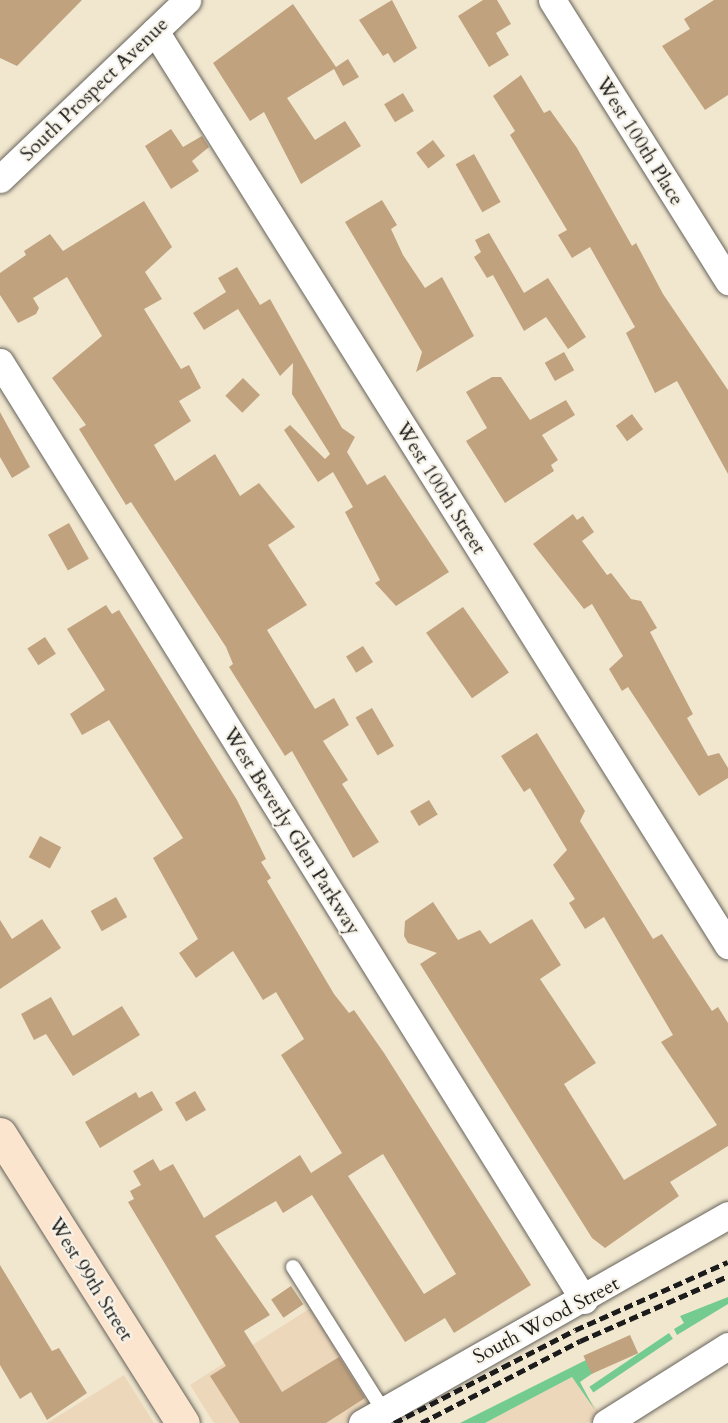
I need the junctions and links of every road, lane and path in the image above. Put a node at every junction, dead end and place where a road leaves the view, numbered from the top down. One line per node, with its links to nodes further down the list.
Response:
1 (188, 0): 3 (street, South Prospect Avenue)
2 (552, 0): 5 (street, West 100th Place)
3 (155, 31): 4 (street, South Prospect Avenue); 7 (street, West 100th Street)
4 (0, 179)
5 (728, 281)
6 (0, 362): 11 (street, West Beverly Glen Parkway)
7 (728, 945)
8 (0, 1134): 14 (street, West 99th Street)
9 (728, 1215): 11 (street, South Wood Street)
10 (293, 1267): 13 (lane)
11 (584, 1300): 13 (street, South Wood Street)
12 (728, 1346): 15 (street)
13 (372, 1417)
14 (183, 1423)
15 (606, 1423)

